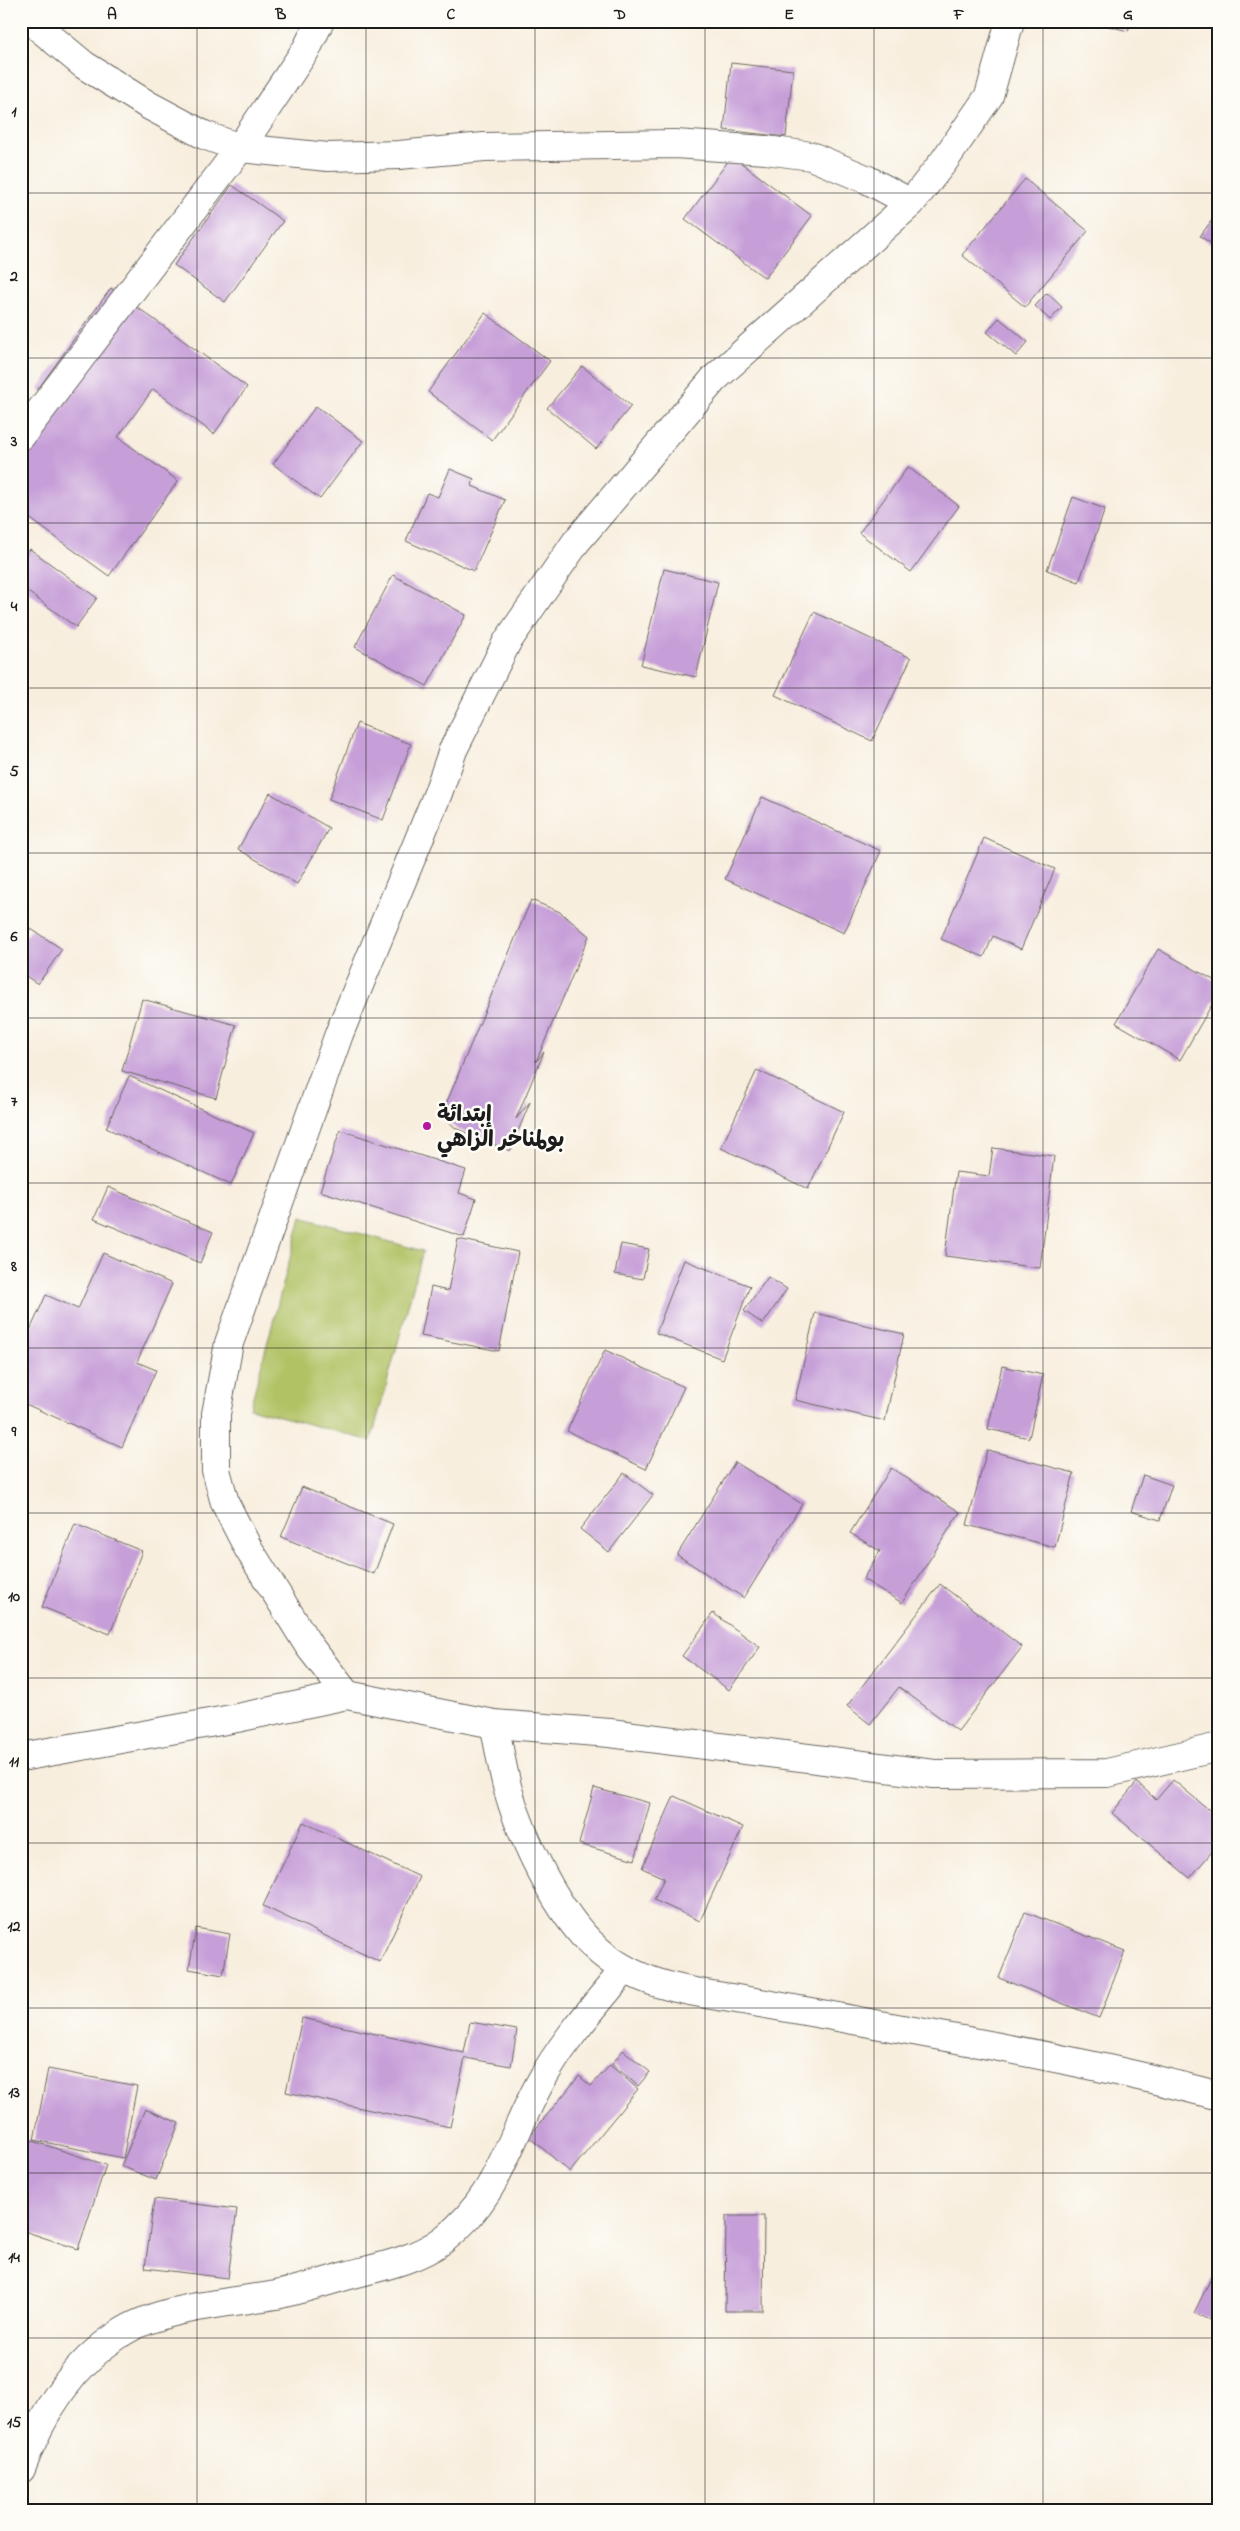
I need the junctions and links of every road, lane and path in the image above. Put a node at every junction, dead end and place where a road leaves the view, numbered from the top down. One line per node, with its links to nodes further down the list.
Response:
1 (31, 21): 4 (street); 5 (street)
2 (320, 21): 5 (street)
3 (1010, 21): 6 (street)
4 (21, 34)
5 (240, 148): 6 (street); 7 (street)
6 (911, 203): 8 (street)
7 (21, 436)
8 (347, 1695): 9 (street); 11 (street)
9 (494, 1724): 10 (street); 12 (street)
10 (1219, 1747)
11 (21, 1758)
12 (624, 1970): 13 (street); 14 (street)
13 (1219, 2096)
14 (21, 2469)

